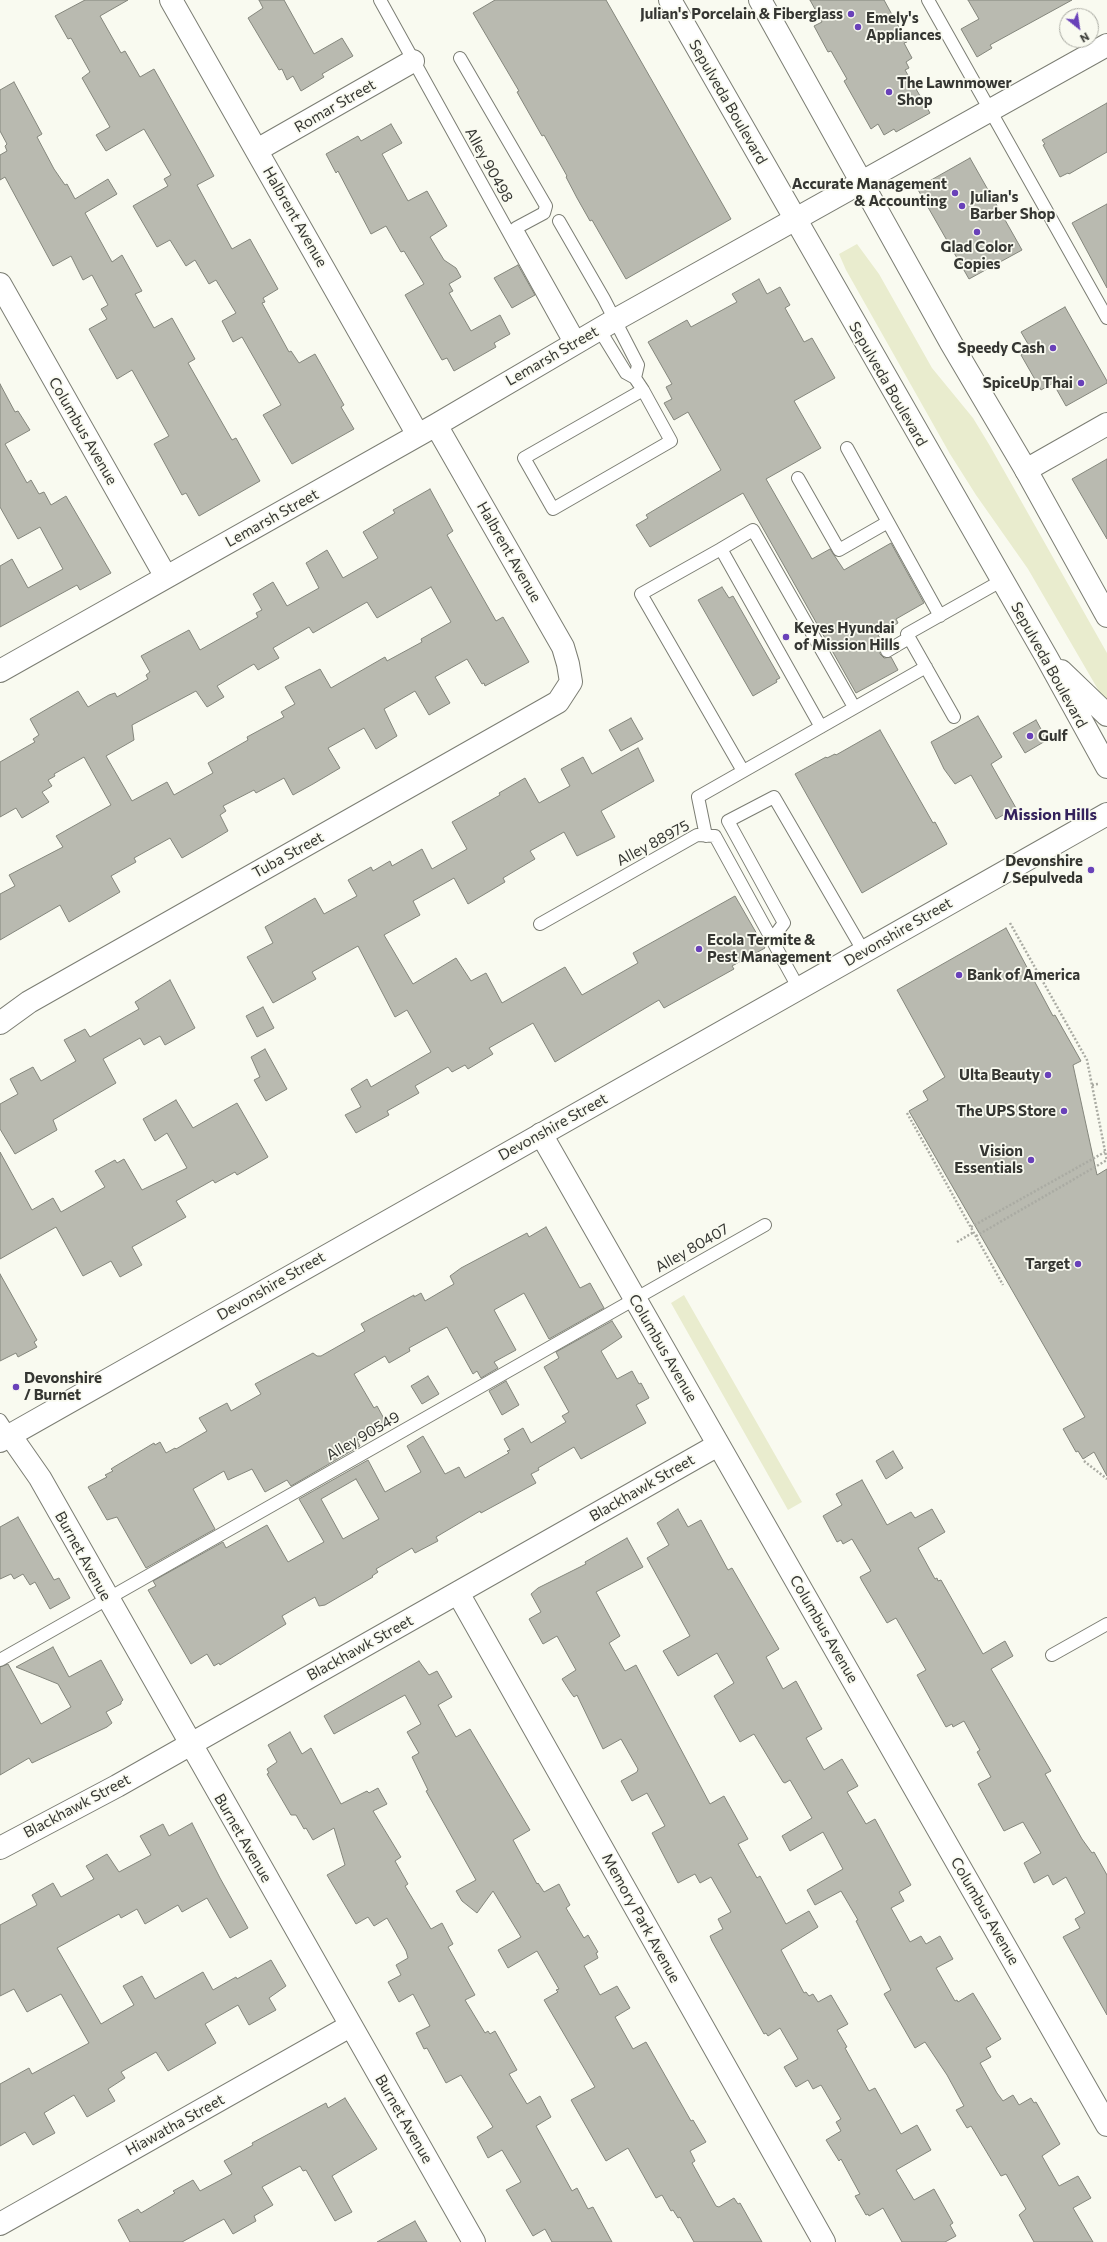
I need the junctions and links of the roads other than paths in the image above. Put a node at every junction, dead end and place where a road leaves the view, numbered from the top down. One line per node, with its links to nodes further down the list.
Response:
1 (171, 0): 10 (street, Halbrent Avenue)
2 (380, 0): 8 (lane, Alley 90498)
3 (670, 0): 12 (street, Sepulveda Boulevard)
4 (760, 0): 11 (street)
5 (928, 0): 9 (lane)
6 (1107, 45): 9 (street, Lemarsh Street)
7 (460, 58): 17 (lane)
8 (413, 61): 10 (street, Romar Street); 17 (lane, Alley 90498)
9 (990, 112): 11 (street, Lemarsh Street); 15 (lane)
10 (257, 150): 21 (street, Halbrent Avenue)
11 (863, 183): 12 (street, Lemarsh Street); 23 (street)
12 (795, 220): 16 (street, Lemarsh Street); 28 (street, Sepulveda Boulevard)
13 (559, 221): 16 (lane)
14 (0, 284): 27 (street, Columbus Avenue)
15 (1107, 318)
16 (607, 324): 17 (street, Lemarsh Street); 18 (lane); 18 (lane)
17 (575, 342): 21 (street, Lemarsh Street)
18 (635, 378): 19 (lane)
19 (643, 390): 19 (lane)
20 (1107, 424): 23 (street)
21 (427, 430): 27 (street, Lemarsh Street); 36 (street, Halbrent Avenue)
22 (847, 448): 25 (lane)
23 (1026, 470): 30 (street)
24 (798, 478): 25 (lane)
25 (888, 522): 29 (lane)
26 (721, 549): 37 (lane); 40 (lane); 42 (lane)
27 (166, 577): 35 (street, Lemarsh Street)
28 (1001, 581): 29 (lane); 33 (street, Sepulveda Boulevard)
29 (940, 616): 31 (lane)
30 (1107, 616)
31 (910, 638): 32 (lane); 34 (lane)
32 (887, 650)
33 (1047, 658): 38 (street); 41 (street, Sepulveda Boulevard)
34 (926, 667): 37 (lane); 39 (lane)
35 (0, 672)
36 (571, 682): 49 (street, Tuba Street)
37 (854, 707): 40 (lane)
38 (1107, 714)
39 (954, 717)
40 (821, 726): 42 (lane)
41 (1107, 767)
42 (743, 771): 44 (lane)
43 (1107, 814): 47 (street, Devonshire Street)
44 (706, 836): 45 (lane, Alley 88975); 46 (lane, Alley 88975)
45 (540, 924)
46 (772, 939): 47 (lane); 48 (lane, Alley 88975)
47 (864, 952): 48 (street, Devonshire Street)
48 (799, 989): 50 (street, Devonshire Street)
49 (0, 1022)
50 (541, 1134): 52 (street, Columbus Avenue); 53 (street, Devonshire Street)
51 (765, 1225): 52 (lane, Alley 80407)
52 (635, 1299): 54 (street, Columbus Avenue); 56 (lane, Alley 90549)
53 (3, 1432): 56 (street, Burnet Avenue)
54 (718, 1445): 55 (street, Blackhawk Street); 63 (street, Columbus Avenue)
55 (458, 1593): 60 (street, Blackhawk Street); 66 (street, Memory Park Avenue)
56 (107, 1600): 59 (lane, Alley 90549); 60 (street, Burnet Avenue)
57 (1107, 1624): 58 (lane)
58 (1052, 1655)
59 (0, 1660)
60 (190, 1744): 61 (street, Blackhawk Street); 62 (street, Burnet Avenue)
61 (0, 1848)
62 (350, 2026): 64 (street, Hiawatha Street); 65 (street, Burnet Avenue)
63 (1107, 2124)
64 (0, 2224)
65 (474, 2242)
66 (824, 2242)

